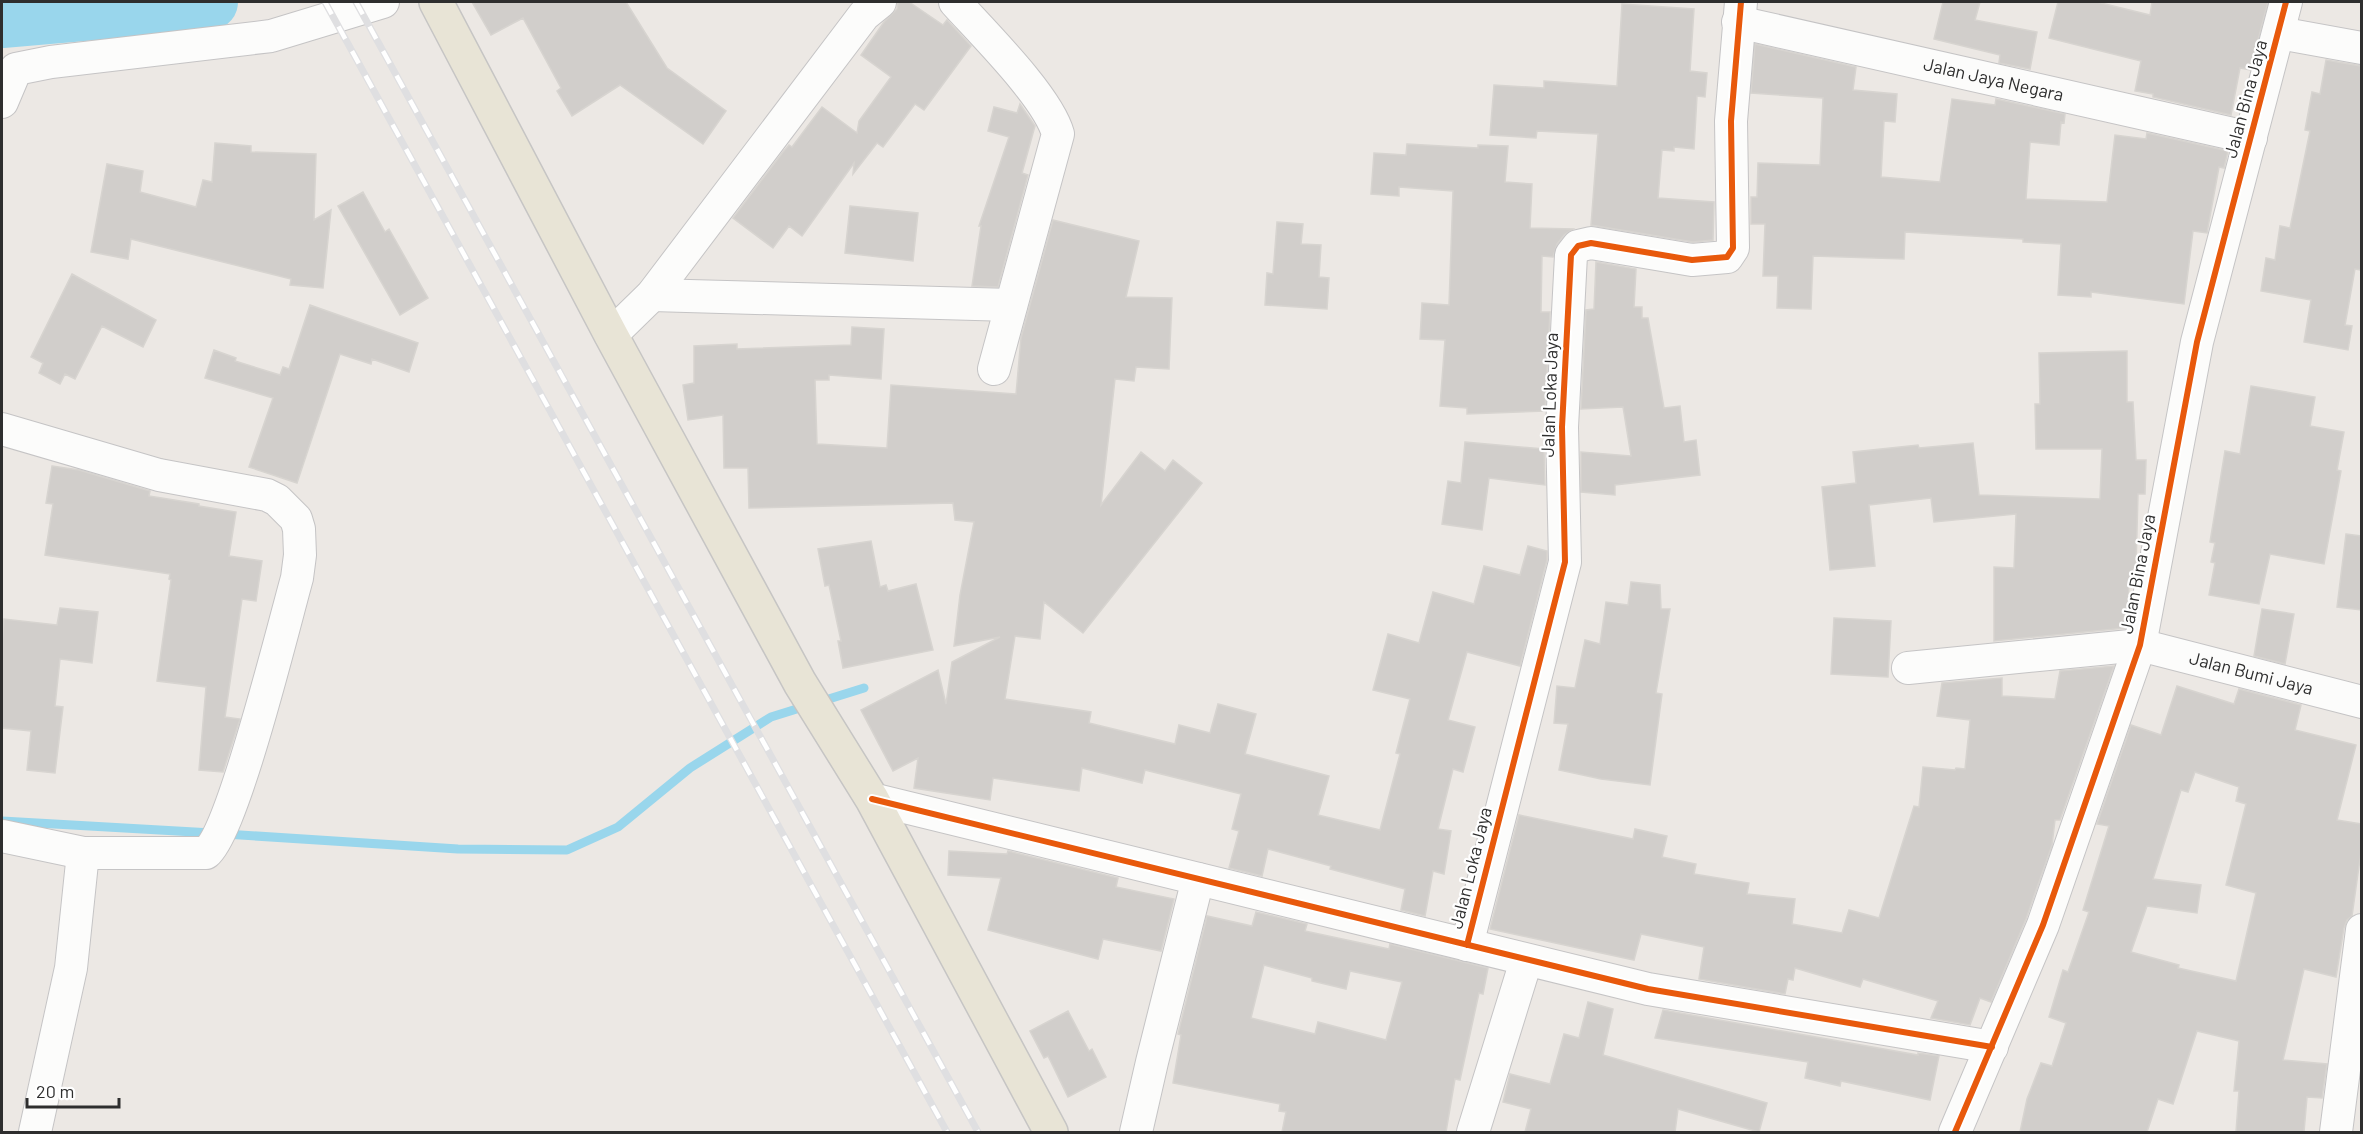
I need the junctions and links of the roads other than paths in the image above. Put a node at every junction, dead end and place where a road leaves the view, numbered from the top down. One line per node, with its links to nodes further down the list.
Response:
1 (383, 2): 9 (street)
2 (436, 2): 13 (main road)
3 (880, 2): 11 (street)
4 (954, 2): 12 (street)
5 (2286, 2): 7 (street, Jalan Bina Jaya)
6 (1740, 12): 10 (street, Jalan Jaya Negara); 24 (street, Jalan Loka Jaya)
7 (2279, 33): 8 (street); 10 (street, Jalan Bina Jaya)
8 (2361, 48)
9 (2, 102)
10 (2251, 138): 16 (street, Jalan Bina Jaya)
11 (652, 296): 12 (street); 13 (street)
12 (1011, 305): 14 (street)
13 (611, 335): 19 (main road)
14 (994, 369)
15 (2, 429): 21 (street)
16 (2140, 645): 17 (street); 18 (street, Jalan Bumi Jaya); 26 (street, Jalan Bina Jaya)
17 (1908, 668)
18 (2361, 702)
19 (872, 799): 22 (street); 28 (main road)
20 (2, 836): 21 (street)
21 (83, 853): 27 (street)
22 (1198, 879): 24 (street); 29 (street)
23 (2361, 930): 32 (street)
24 (1467, 945): 25 (street)
25 (1526, 961): 26 (street); 30 (street)
26 (1992, 1047): 31 (street, Jalan Bina Jaya)
27 (35, 1132)
28 (1051, 1132)
29 (1136, 1132)
30 (1473, 1132)
31 (1955, 1132)
32 (2336, 1132)

